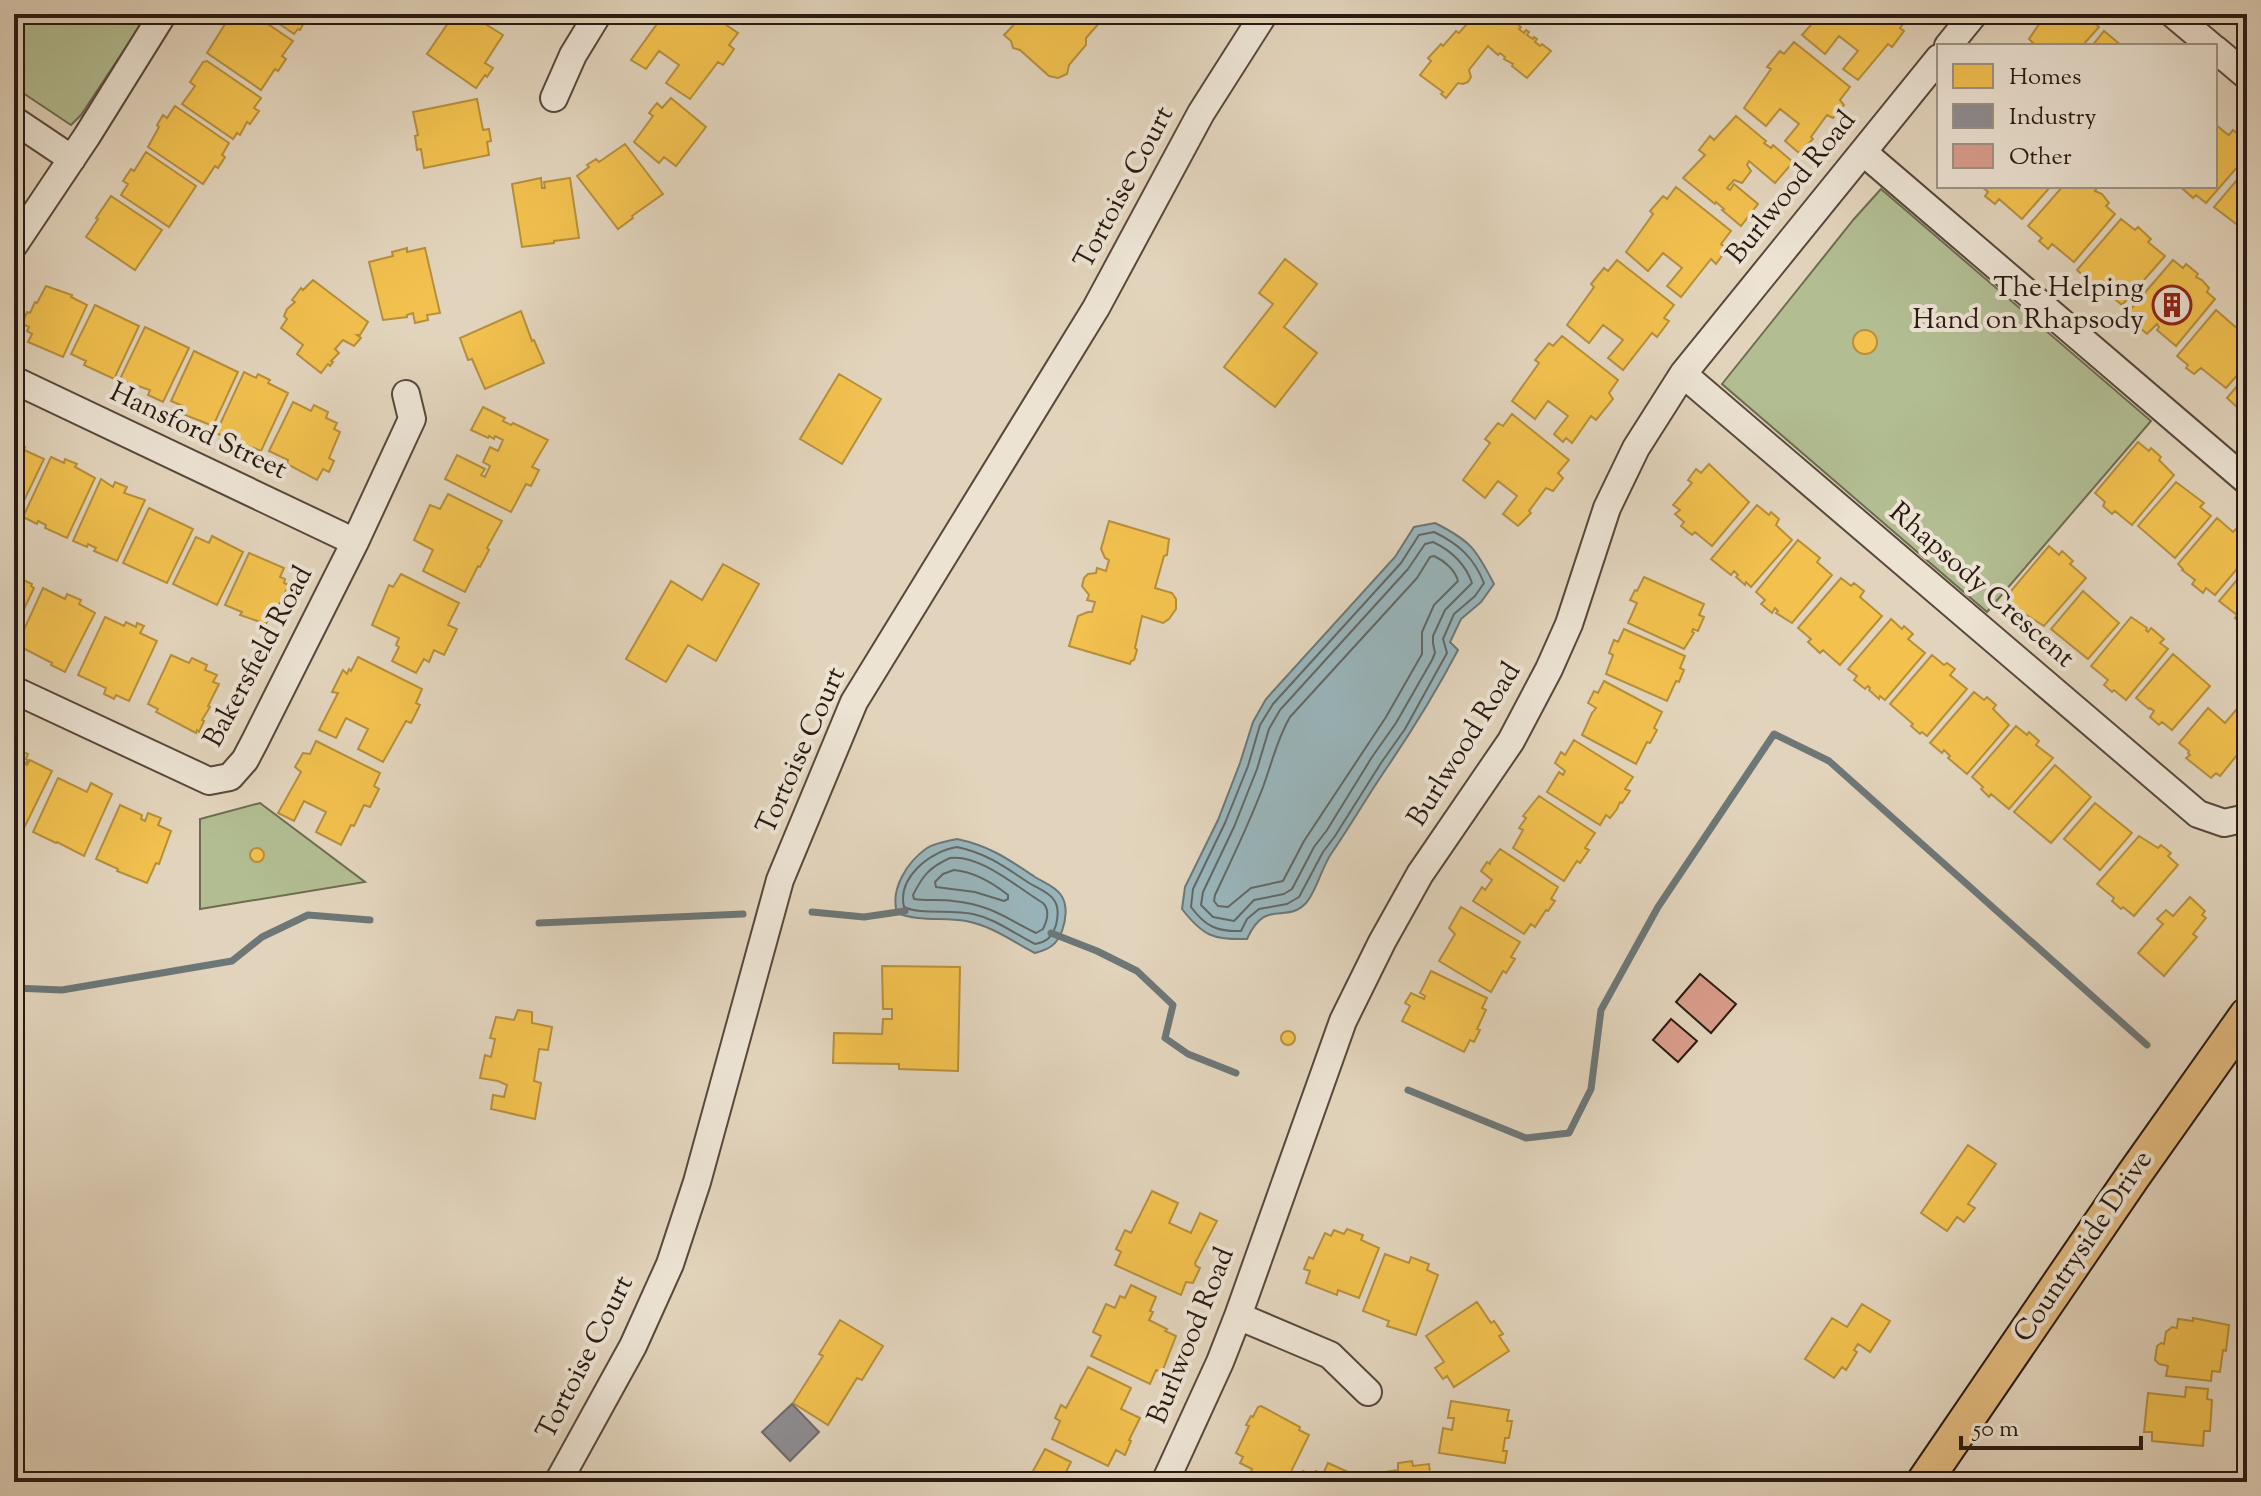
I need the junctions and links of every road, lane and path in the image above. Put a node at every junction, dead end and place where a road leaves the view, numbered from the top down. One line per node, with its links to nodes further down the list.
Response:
1 (163, 14): 14 (street)
2 (598, 14): 11 (street)
3 (1264, 14): 26 (street, Tortoise Court)
4 (1974, 14): 6 (street)
5 (2173, 14): 7 (street)
6 (1950, 44)
7 (2208, 44)
8 (2217, 51): 10 (street)
9 (1937, 60): 13 (street, Burlwood Road)
10 (2247, 76)
11 (554, 98)
12 (14, 120): 14 (street)
13 (1863, 152): 16 (street, Burlwood Road); 19 (street)
14 (72, 159): 15 (street)
15 (14, 245)
16 (1683, 374): 22 (street, Rhapsody Crescent); 24 (street, Burlwood Road)
17 (14, 380): 20 (street, Hansford Street)
18 (406, 394): 20 (street, Bakersfield Road)
19 (2247, 481)
20 (355, 542): 21 (street, Bakersfield Road)
21 (14, 690)
22 (2247, 818)
23 (2247, 1015): 28 (main road, Countryside Drive)
24 (1238, 1316): 25 (street); 27 (street, Burlwood Road)
25 (1368, 1392)
26 (558, 1482)
27 (1165, 1482)
28 (1924, 1482)

